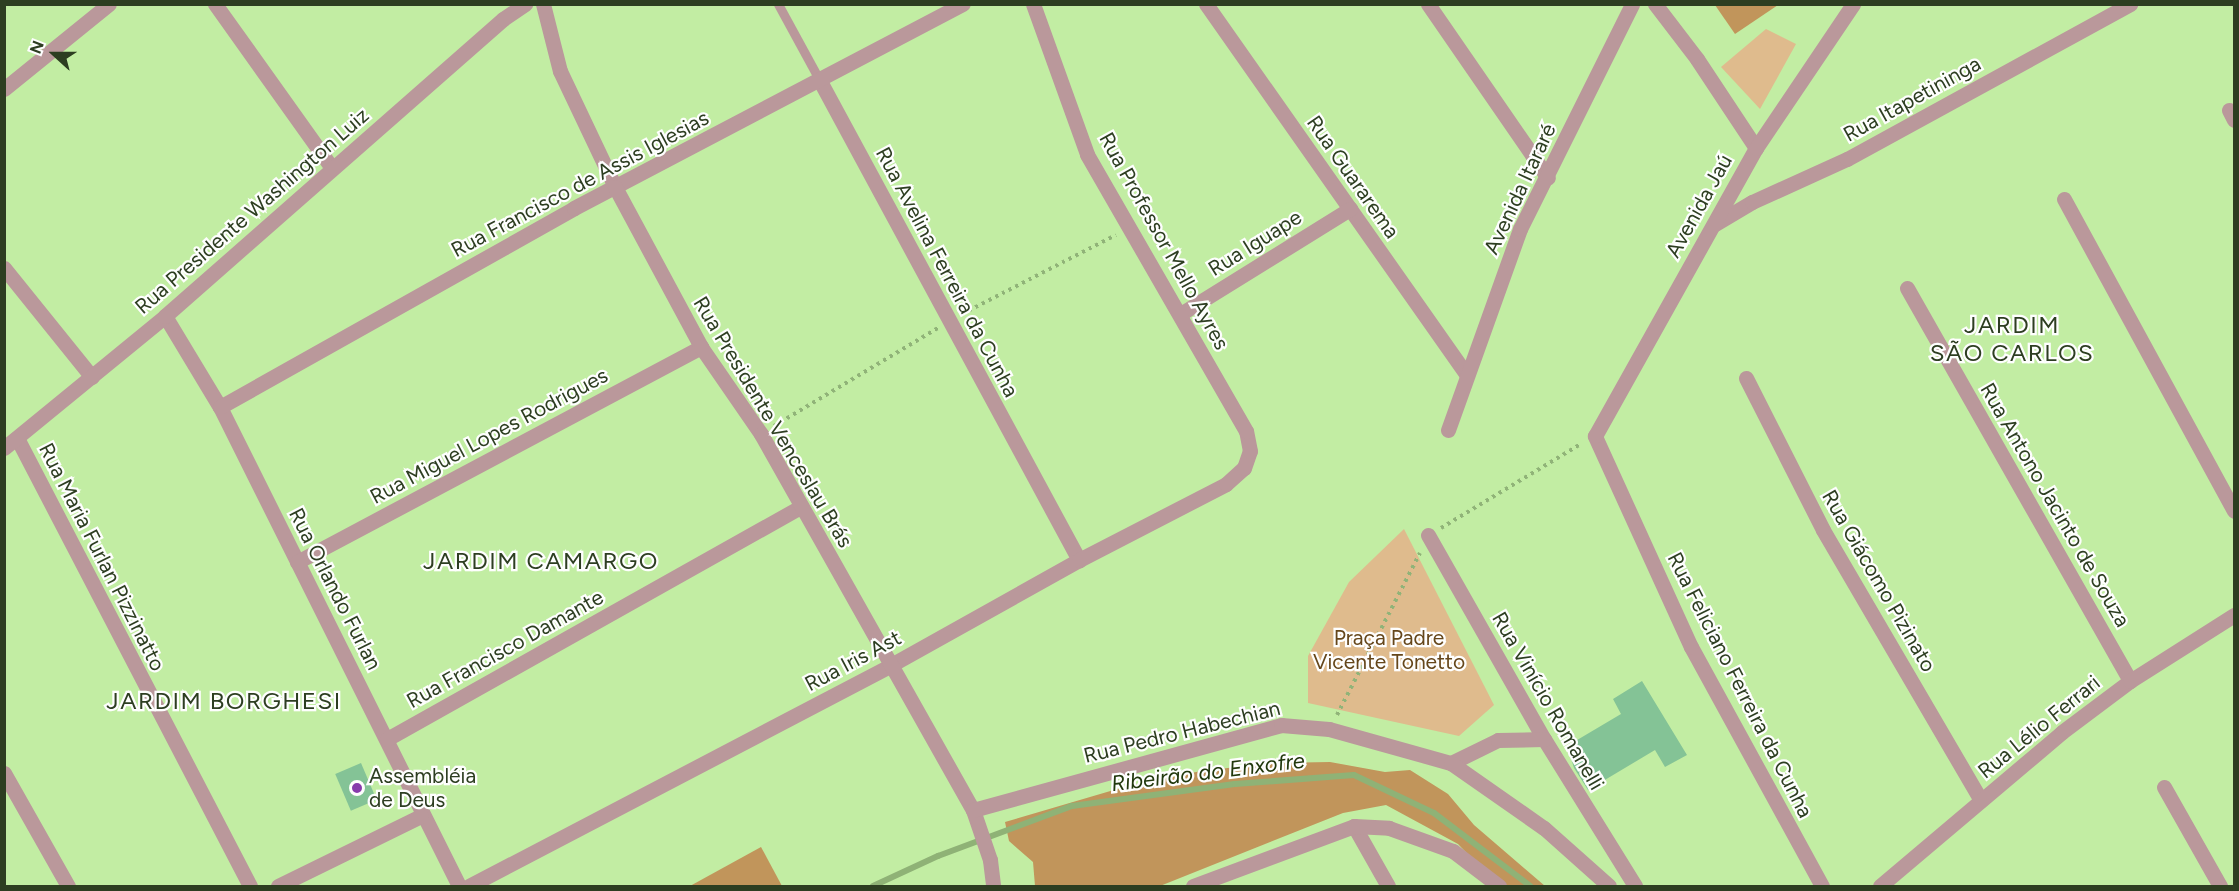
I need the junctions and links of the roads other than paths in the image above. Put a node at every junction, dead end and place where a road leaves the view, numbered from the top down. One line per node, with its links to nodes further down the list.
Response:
1 (109, 4): 15 (street)
2 (215, 4): 17 (street)
3 (525, 4): 17 (street, Rua Presidente Washington Luiz)
4 (543, 4): 19 (street, Rua Presidente Venceslau Brás)
5 (778, 4): 14 (lane, Rua Avelina Ferreira da Cunha)
6 (963, 4): 14 (street, Rua Francisco de Assis Iglesias)
7 (1033, 4): 25 (street, Rua Professor Mello Ayres)
8 (1206, 4): 21 (street, Rua Guararema)
9 (1428, 4): 18 (street)
10 (1632, 4): 18 (street, Avenida Itararé)
11 (1655, 4): 16 (street)
12 (1853, 4): 16 (street, Avenida Jaú)
13 (2130, 4): 22 (street, Rua Itapetininga)
14 (820, 81): 19 (street, Rua Francisco de Assis Iglesias); 39 (street, Rua Avelina Ferreira da Cunha)
15 (4, 88)
16 (1756, 148): 22 (street, Avenida Jaú)
17 (333, 168): 26 (street, Rua Presidente Washington Luiz)
18 (1548, 178): 28 (street, Avenida Itararé)
19 (615, 187): 27 (street, Rua Presidente Venceslau Brás); 31 (street, Rua Francisco de Assis Iglesias)
20 (2064, 199): 37 (street)
21 (1350, 209): 25 (street, Rua Iguape); 28 (street, Rua Guararema)
22 (1712, 226): 33 (street, Avenida Jaú)
23 (4, 268): 29 (street)
24 (1907, 288): 43 (street, Rua Antono Jacinto de Souza)
25 (1182, 313): 35 (street, Rua Professor Mello Ayres)
26 (165, 316): 29 (street, Rua Presidente Washington Luiz); 31 (street, Rua Orlando Furlan)
27 (701, 347): 36 (street, Rua Presidente Venceslau Brás); 40 (street, Rua Miguel Lopes Rodrigues)
28 (1466, 374): 32 (street, Avenida Itararé)
29 (92, 377): 34 (street, Rua Presidente Washington Luiz)
30 (1746, 378): 49 (street, Rua Giácomo Pizinato)
31 (220, 407): 40 (street, Rua Orlando Furlan)
32 (1448, 430)
33 (1595, 436): 64 (street, Rua Feliciano Ferreira da Cunha)
34 (11, 443): 54 (street, Rua Maria Furlan Pizzinatto)
35 (1248, 461): 39 (street, Rua Iris Ast)
36 (801, 507): 42 (street, Rua Presidente Venceslau Brás); 44 (street, Rua Francisco Damante)
37 (2235, 511)
38 (1428, 535): 45 (street, Rua Vinício Romanelli)
39 (1078, 560): 42 (street, Rua Iris Ast)
40 (297, 562): 44 (street, Rua Orlando Furlan)
41 (2235, 615): 43 (street, Rua Lélio Ferrari)
42 (891, 665): 50 (street, Rua Presidente Venceslau Brás); 57 (street, Rua Iris Ast)
43 (2130, 681): 49 (street, Rua Lélio Ferrari)
44 (387, 739): 51 (street, Rua Orlando Furlan)
45 (1544, 739): 46 (street); 63 (street, Rua Vinício Romanelli)
46 (1451, 764): 50 (street, Rua Pedro Habechian); 62 (street, Rua Pedro Habechian)
47 (4, 773): 53 (street)
48 (2164, 787): 66 (street)
49 (1981, 801): 65 (street, Rua Lélio Ferrari)
50 (974, 810): 58 (street, Rua Presidente Venceslau Brás)
51 (421, 816): 55 (street); 56 (street, Rua Orlando Furlan)
52 (1354, 826): 59 (street); 60 (street); 61 (street)
53 (68, 886)
54 (250, 886)
55 (278, 886)
56 (459, 886)
57 (469, 886)
58 (993, 886)
59 (1192, 886)
60 (1388, 886)
61 (1499, 886)
62 (1609, 886)
63 (1635, 886)
64 (1822, 886)
65 (1880, 886)
66 (2220, 886)

